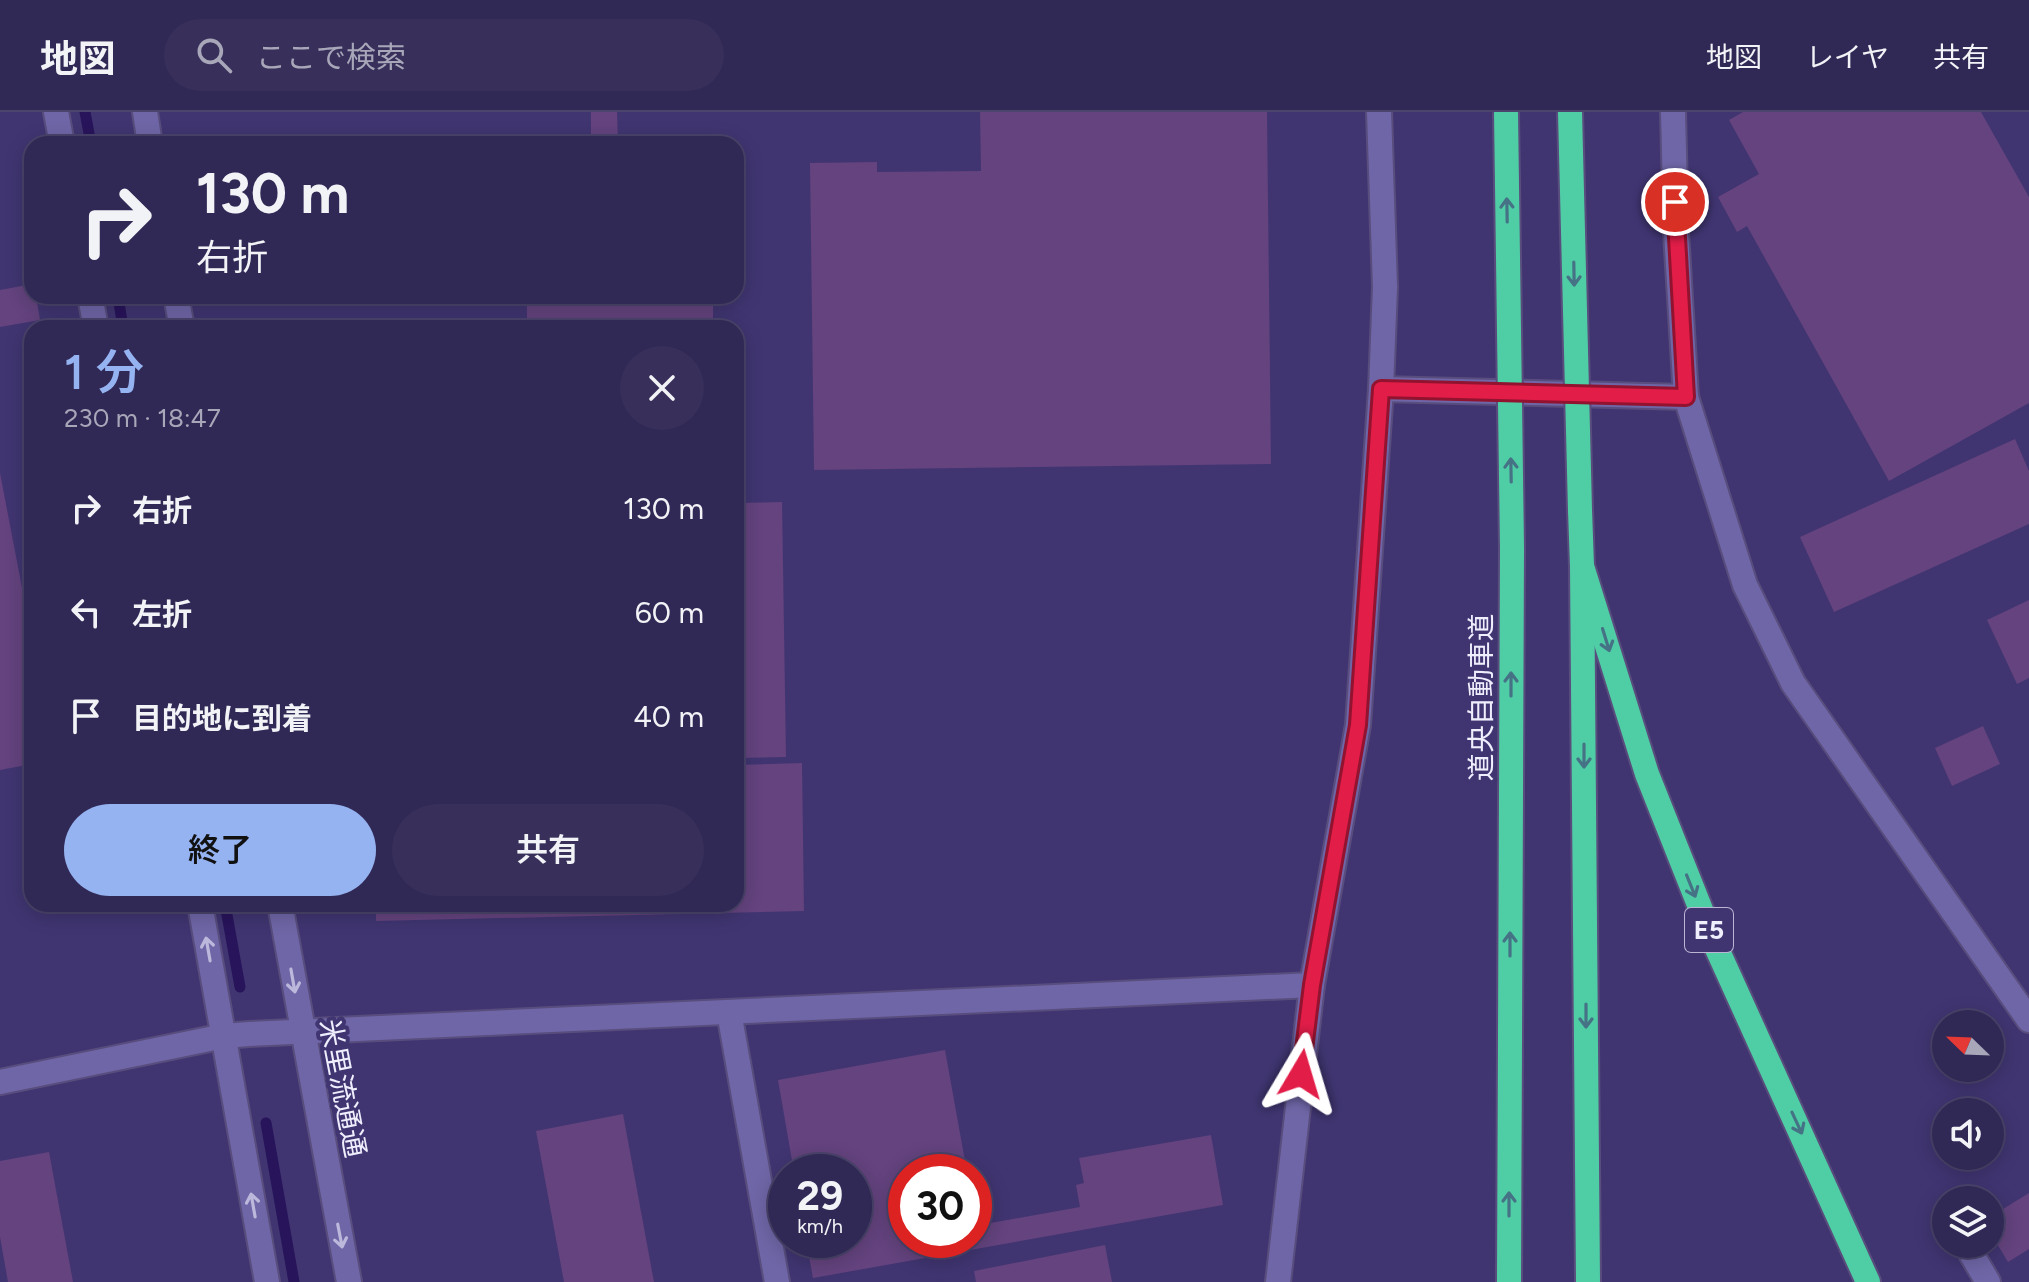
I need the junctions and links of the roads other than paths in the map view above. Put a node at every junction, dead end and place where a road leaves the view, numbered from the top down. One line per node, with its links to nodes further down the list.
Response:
1 (56, 112): 7 (street)
2 (145, 112): 8 (street)
3 (1379, 112): 9 (street)
4 (1506, 112): 25 (highway, 道央自動車道, one-way to 4, bridge)
5 (1570, 112): 11 (highway, E5, one-way to 11, bridge)
6 (1673, 112): 10 (street)
7 (60, 136)
8 (149, 136)
9 (1381, 389): 10 (street); 14 (street)
10 (1686, 397): 15 (street)
11 (1582, 566): 26 (highway, E5, one-way to 26); 27 (highway, E5, one-way to 27)
12 (201, 912): 18 (street, one-way to 12)
13 (281, 912): 17 (street, 米里流通通, one-way to 17)
14 (1312, 985): 16 (street); 24 (street)
15 (2025, 1006)
16 (729, 1012): 17 (street); 23 (street)
17 (301, 1031): 18 (street); 22 (street, 米里流通通, one-way to 22)
18 (224, 1036): 19 (street); 21 (street, one-way to 18)
19 (0, 1082)
20 (1974, 1258): 28 (street)
21 (267, 1282)
22 (349, 1282)
23 (777, 1282)
24 (1278, 1282)
25 (1509, 1282)
26 (1588, 1282)
27 (1868, 1282)
28 (1988, 1282)

